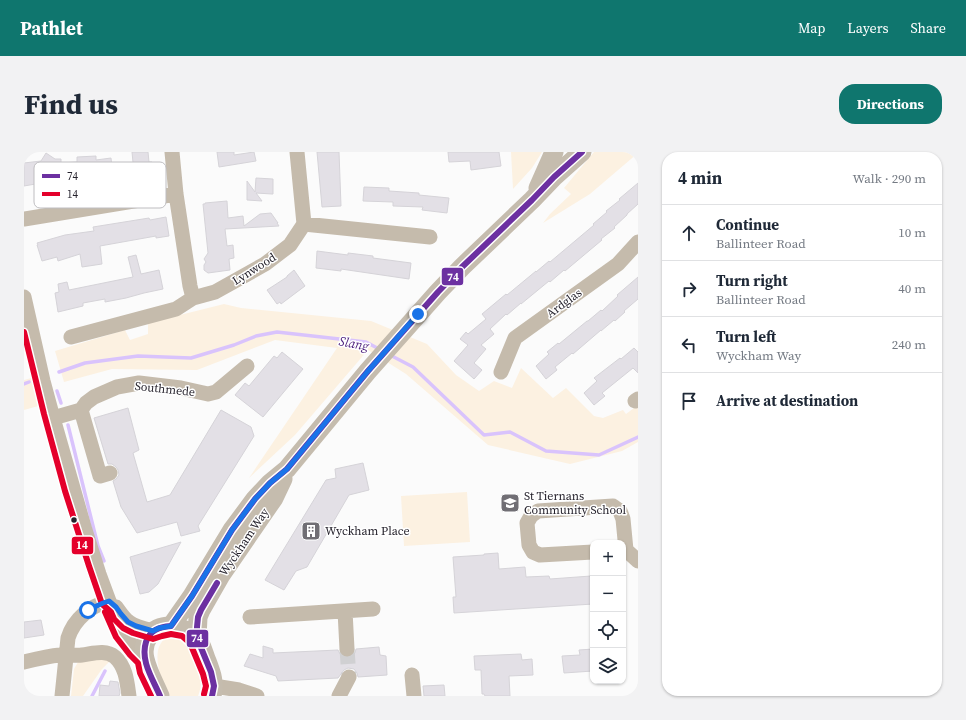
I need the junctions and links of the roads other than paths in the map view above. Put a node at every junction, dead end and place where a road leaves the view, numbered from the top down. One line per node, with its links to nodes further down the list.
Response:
1 (172, 152): 7 (street)
2 (297, 152): 12 (street)
3 (554, 152): 9 (main road)
4 (569, 152): 6 (main road, Wyckham Way)
5 (582, 152): 6 (main road, Wyckham Way)
6 (554, 177): 9 (main road, Wyckham Way)
7 (176, 194): 8 (street); 16 (street)
8 (166, 196)
9 (532, 200): 22 (main road, Wyckham Way)
10 (91, 208): 11 (street)
11 (24, 219)
12 (304, 224): 13 (street); 16 (street, Lynwood)
13 (430, 237)
14 (638, 242): 19 (street, Ardglas)
15 (24, 297): 21 (street)
16 (193, 298): 17 (street, Lynwood)
17 (72, 337)
18 (248, 366): 20 (street, Southmede)
19 (501, 372)
20 (81, 410): 21 (street, Southmede); 23 (street)
21 (53, 418): 28 (street)
22 (287, 469): 34 (main road, Wyckham Way); 35 (main road, Wyckham Way)
23 (110, 473)
24 (624, 540): 26 (street)
25 (626, 551): 27 (street)
26 (590, 552)
27 (638, 561)
28 (99, 574): 29 (street); 31 (street)
29 (109, 601): 31 (street); 34 (street); 38 (street)
30 (373, 609): 32 (street)
31 (88, 610): 37 (street)
32 (345, 611): 33 (street); 36 (street)
33 (250, 617)
34 (162, 628): 35 (main road); 38 (main road, Wyckham Way)
35 (197, 638): 42 (main road)
36 (347, 649)
37 (66, 654): 39 (street); 43 (street); 44 (street)
38 (145, 659): 45 (main road)
39 (24, 662)
40 (412, 675): 48 (street)
41 (349, 677): 47 (street)
42 (213, 691): 46 (street)
43 (62, 696)
44 (129, 696)
45 (160, 696)
46 (257, 696)
47 (339, 696)
48 (414, 696)

